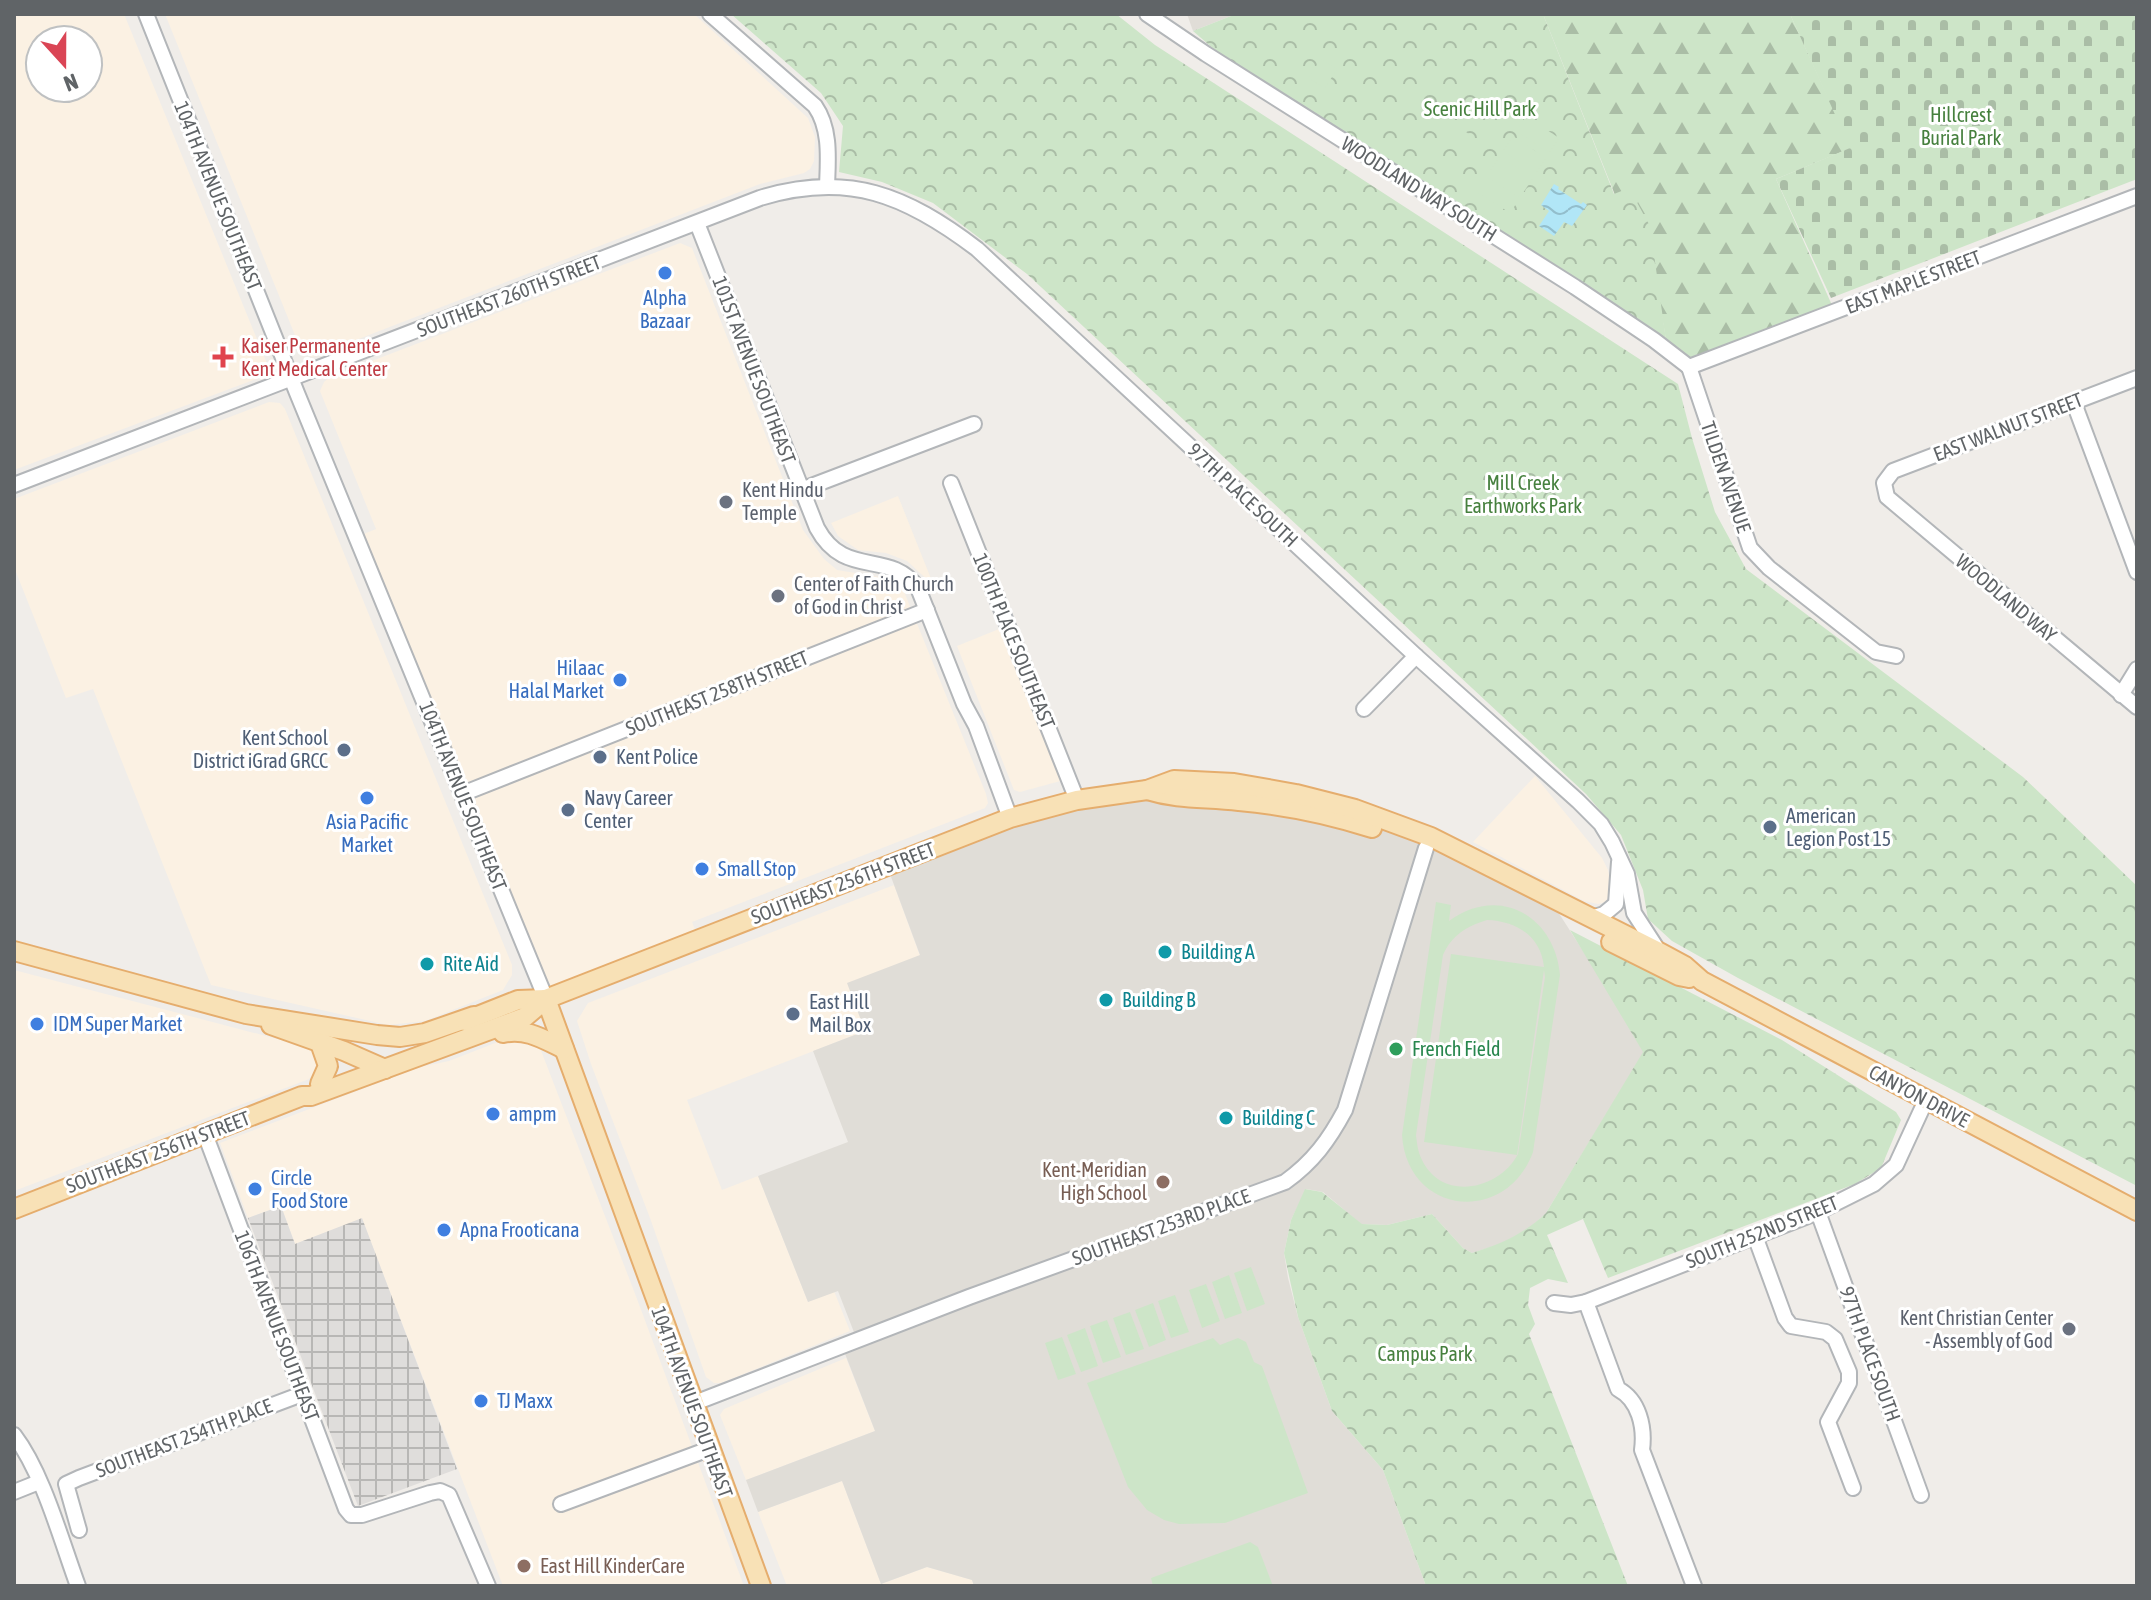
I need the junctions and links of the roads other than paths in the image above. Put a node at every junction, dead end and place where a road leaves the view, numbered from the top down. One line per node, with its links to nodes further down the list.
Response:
1 (146, 14): 8 (street, 104TH AVENUE SOUTHEAST)
2 (710, 14): 4 (street)
3 (1147, 14): 7 (street, WOODLAND WAY SOUTH)
4 (827, 186): 6 (street, SOUTHEAST 260TH STREET); 18 (street, 97TH PLACE SOUTH)
5 (2137, 196): 7 (street, EAST MAPLE STREET)
6 (697, 223): 8 (street, SOUTHEAST 260TH STREET); 15 (street, 101ST AVENUE SOUTHEAST)
7 (1689, 367): 19 (street, TILDEN AVENUE)
8 (291, 378): 14 (street, SOUTHEAST 260TH STREET); 24 (street, 104TH AVENUE SOUTHEAST)
9 (2137, 378): 10 (street, EAST WALNUT STREET)
10 (2074, 403): 13 (street, EAST WALNUT STREET); 16 (street)
11 (974, 424): 15 (street)
12 (951, 483): 25 (street, 100TH PLACE SOUTHEAST)
13 (1884, 483): 21 (street, WOODLAND WAY)
14 (14, 485)
15 (801, 490): 17 (street, 101ST AVENUE SOUTHEAST)
16 (2137, 572)
17 (927, 610): 24 (street, SOUTHEAST 258TH STREET); 26 (street, 101ST AVENUE SOUTHEAST)
18 (1416, 656): 23 (street); 28 (street, 97TH PLACE SOUTH)
19 (1896, 656)
20 (2137, 669): 21 (street)
21 (2121, 695): 22 (street, WOODLAND WAY)
22 (2137, 707)
23 (1364, 709)
24 (462, 794): 33 (street, 104TH AVENUE SOUTHEAST)
25 (1077, 800): 26 (main road, SOUTHEAST 256TH STREET); 27 (main road, SOUTHEAST 256TH STREET)
26 (1010, 818): 33 (main road, SOUTHEAST 256TH STREET)
27 (1428, 842): 29 (main road, CANYON DRIVE); 32 (main road, CANYON DRIVE); 53 (street, SOUTHEAST 253RD PLACE)
28 (1619, 862): 29 (street); 31 (street, 97TH PLACE SOUTH)
29 (1591, 918): 31 (main road, CANYON DRIVE)
30 (14, 951): 34 (main road)
31 (1659, 952): 32 (main road, CANYON DRIVE)
32 (1702, 981): 44 (main road, CANYON DRIVE)
33 (546, 999): 35 (main road, SOUTHEAST 256TH STREET); 38 (main road, SOUTHEAST 256TH STREET); 40 (main road, 104TH AVENUE SOUTHEAST)
34 (246, 1014): 36 (main road); 37 (main road)
35 (474, 1016): 37 (main road); 41 (main road, SOUTHEAST 256TH STREET)
36 (277, 1027): 37 (main road); 39 (main road)
37 (335, 1028)
38 (480, 1035): 40 (main road); 41 (main road, SOUTHEAST 256TH STREET)
39 (320, 1043): 41 (main road); 42 (main road)
40 (564, 1049): 53 (main road, 104TH AVENUE SOUTHEAST)
41 (379, 1066): 42 (main road, SOUTHEAST 256TH STREET); 43 (main road, SOUTHEAST 256TH STREET)
42 (320, 1084): 43 (main road, SOUTHEAST 256TH STREET)
43 (302, 1096): 45 (main road, SOUTHEAST 256TH STREET)
44 (1926, 1100): 47 (main road, CANYON DRIVE); 48 (street, SOUTH 252ND STREET)
45 (205, 1134): 46 (main road, SOUTHEAST 256TH STREET); 52 (street, 106TH AVENUE SOUTHEAST)
46 (14, 1209)
47 (2137, 1211)
48 (1818, 1212): 49 (street, SOUTH 252ND STREET); 59 (street, 97TH PLACE SOUTH)
49 (1755, 1236): 50 (street, SOUTH 252ND STREET); 57 (street)
50 (1586, 1302): 51 (street, SOUTH 252ND STREET); 65 (street)
51 (1554, 1303)
52 (302, 1394): 61 (street, SOUTHEAST 254TH PLACE); 63 (street, 106TH AVENUE SOUTHEAST)
53 (692, 1404): 55 (main road, 104TH AVENUE SOUTHEAST)
54 (14, 1435): 56 (street)
55 (709, 1449): 60 (street); 64 (main road, 104TH AVENUE SOUTHEAST)
56 (39, 1482): 58 (street); 62 (street)
57 (1853, 1488)
58 (14, 1492)
59 (1921, 1495)
60 (561, 1504)
61 (79, 1530)
62 (78, 1586)
63 (488, 1586)
64 (761, 1586)
65 (1694, 1586)

